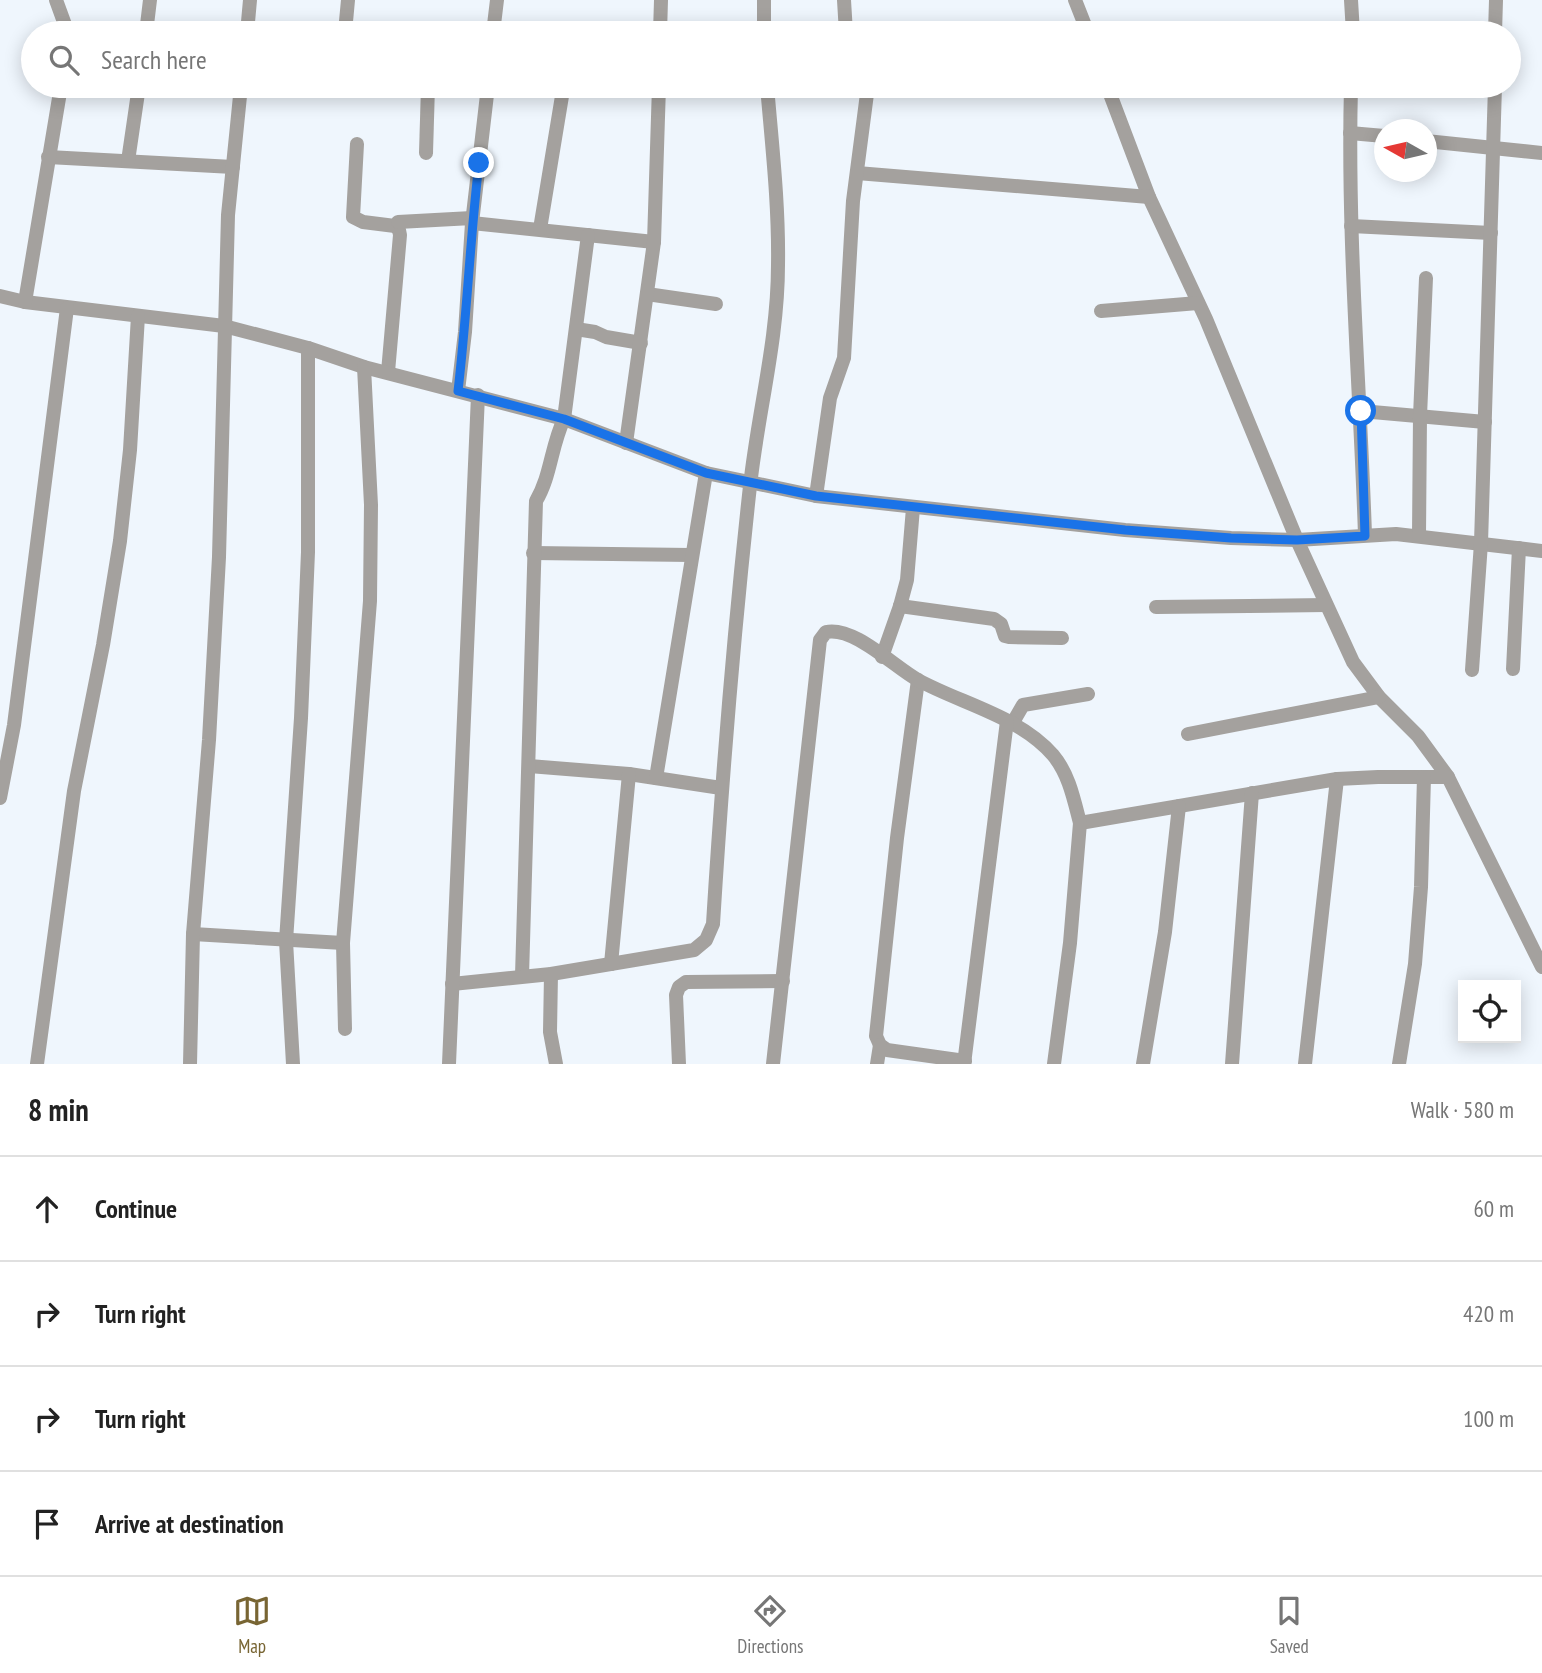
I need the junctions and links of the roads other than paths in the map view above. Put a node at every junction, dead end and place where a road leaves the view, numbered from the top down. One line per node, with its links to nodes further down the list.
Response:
1 (56, 0): 12 (street)
2 (150, 0): 13 (street)
3 (250, 0): 14 (street)
4 (348, 0): 15 (street)
5 (497, 0): 16 (street)
6 (661, 0): 17 (street)
7 (764, 0): 18 (street)
8 (844, 0): 19 (street)
9 (1074, 0): 20 (street)
10 (1352, 0): 21 (street)
11 (1496, 0): 22 (street)
12 (64, 21)
13 (147, 21)
14 (248, 21)
15 (346, 21)
16 (494, 21)
17 (660, 21)
18 (764, 21)
19 (845, 21)
20 (1083, 21)
21 (1353, 21)
22 (1495, 21)
23 (59, 98): 42 (street)
24 (137, 98): 43 (street)
25 (240, 98): 44 (street)
26 (428, 98): 40 (street)
27 (487, 98): 48 (street)
28 (562, 98): 50 (street)
29 (659, 98): 53 (street)
30 (768, 98): 77 (street)
31 (866, 98): 45 (street)
32 (1112, 98): 46 (street)
33 (1351, 98): 35 (street)
34 (1495, 98): 39 (street)
35 (1350, 132): 36 (street); 49 (street)
36 (1374, 135)
37 (1437, 142): 39 (street)
38 (357, 144): 68 (street)
39 (1494, 148): 41 (street); 51 (street)
40 (426, 153)
41 (1542, 153)
42 (48, 157): 43 (street); 57 (street)
43 (128, 161): 44 (street)
44 (233, 167): 63 (street)
45 (857, 173): 46 (street); 78 (street)
46 (1149, 197): 58 (street)
47 (398, 222): 48 (street)
48 (472, 223): 50 (street); 69 (street)
49 (1351, 226): 51 (street); 71 (street)
50 (540, 229): 52 (street)
51 (1491, 233): 74 (street)
52 (588, 234): 53 (street); 64 (street)
53 (654, 242): 55 (street)
54 (1426, 278): 72 (street)
55 (647, 294): 59 (street); 65 (street)
56 (0, 296): 57 (street)
57 (24, 302): 60 (street)
58 (1198, 303): 61 (street); 82 (street)
59 (716, 304)
60 (67, 308): 62 (street); 108 (street)
61 (1101, 311)
62 (138, 316): 63 (street); 123 (street)
63 (224, 326): 66 (street); 111 (street)
64 (576, 329): 65 (street); 73 (street)
65 (641, 343): 75 (street)
66 (309, 348): 67 (street); 112 (street)
67 (364, 367): 68 (street); 113 (street)
68 (388, 372): 69 (street)
69 (458, 391): 70 (street)
70 (478, 395): 73 (street); 119 (street)
71 (1361, 411): 72 (street); 81 (street)
72 (1420, 416): 74 (street); 80 (street)
73 (564, 419): 75 (street); 86 (street)
74 (1485, 422): 83 (street)
75 (626, 443): 76 (street)
76 (706, 473): 77 (street); 87 (street)
77 (750, 483): 78 (street); 106 (street)
78 (816, 496): 79 (street)
79 (913, 508): 82 (street); 89 (street)
80 (1419, 535): 81 (street); 83 (street)
81 (1365, 536): 82 (street)
82 (1297, 540): 88 (street)
83 (1481, 543): 84 (street); 94 (street)
84 (1519, 548): 85 (street); 93 (street)
85 (1542, 551)
86 (533, 553): 87 (street); 100 (street)
87 (691, 555): 104 (street)
88 (1326, 605): 90 (street); 97 (street)
89 (900, 606): 91 (street); 92 (street)
90 (1156, 607)
91 (1062, 638)
92 (882, 657): 95 (street); 118 (street)
93 (1513, 669)
94 (1472, 670)
95 (918, 680): 98 (street); 121 (street)
96 (1088, 694): 98 (street)
97 (1379, 697): 99 (street); 103 (street)
98 (1009, 723): 110 (street); 122 (street)
99 (1188, 734)
100 (529, 766): 101 (street); 117 (street)
101 (629, 774): 104 (street); 114 (street)
102 (1424, 777): 103 (street); 105 (street); 135 (street)
103 (1448, 777): 115 (street)
104 (656, 778): 106 (street)
105 (1337, 779): 107 (street); 134 (street)
106 (721, 788): 114 (street)
107 (1252, 793): 109 (street); 133 (street)
108 (0, 798)
109 (1179, 806): 110 (street); 132 (street)
110 (1080, 824): 131 (street)
111 (193, 934): 112 (street); 124 (street)
112 (286, 940): 113 (street); 125 (street)
113 (343, 943): 120 (street)
114 (611, 964): 116 (street)
115 (1542, 965)
116 (551, 974): 117 (street); 127 (street)
117 (522, 976): 119 (street)
118 (783, 981): 128 (street); 129 (street)
119 (453, 984): 126 (street)
120 (345, 1030)
121 (880, 1045): 122 (street); 130 (street)
122 (965, 1063)
123 (37, 1064)
124 (190, 1064)
125 (293, 1064)
126 (449, 1064)
127 (556, 1064)
128 (679, 1064)
129 (773, 1064)
130 (877, 1064)
131 (1054, 1064)
132 (1143, 1064)
133 (1232, 1064)
134 (1305, 1064)
135 (1399, 1064)

